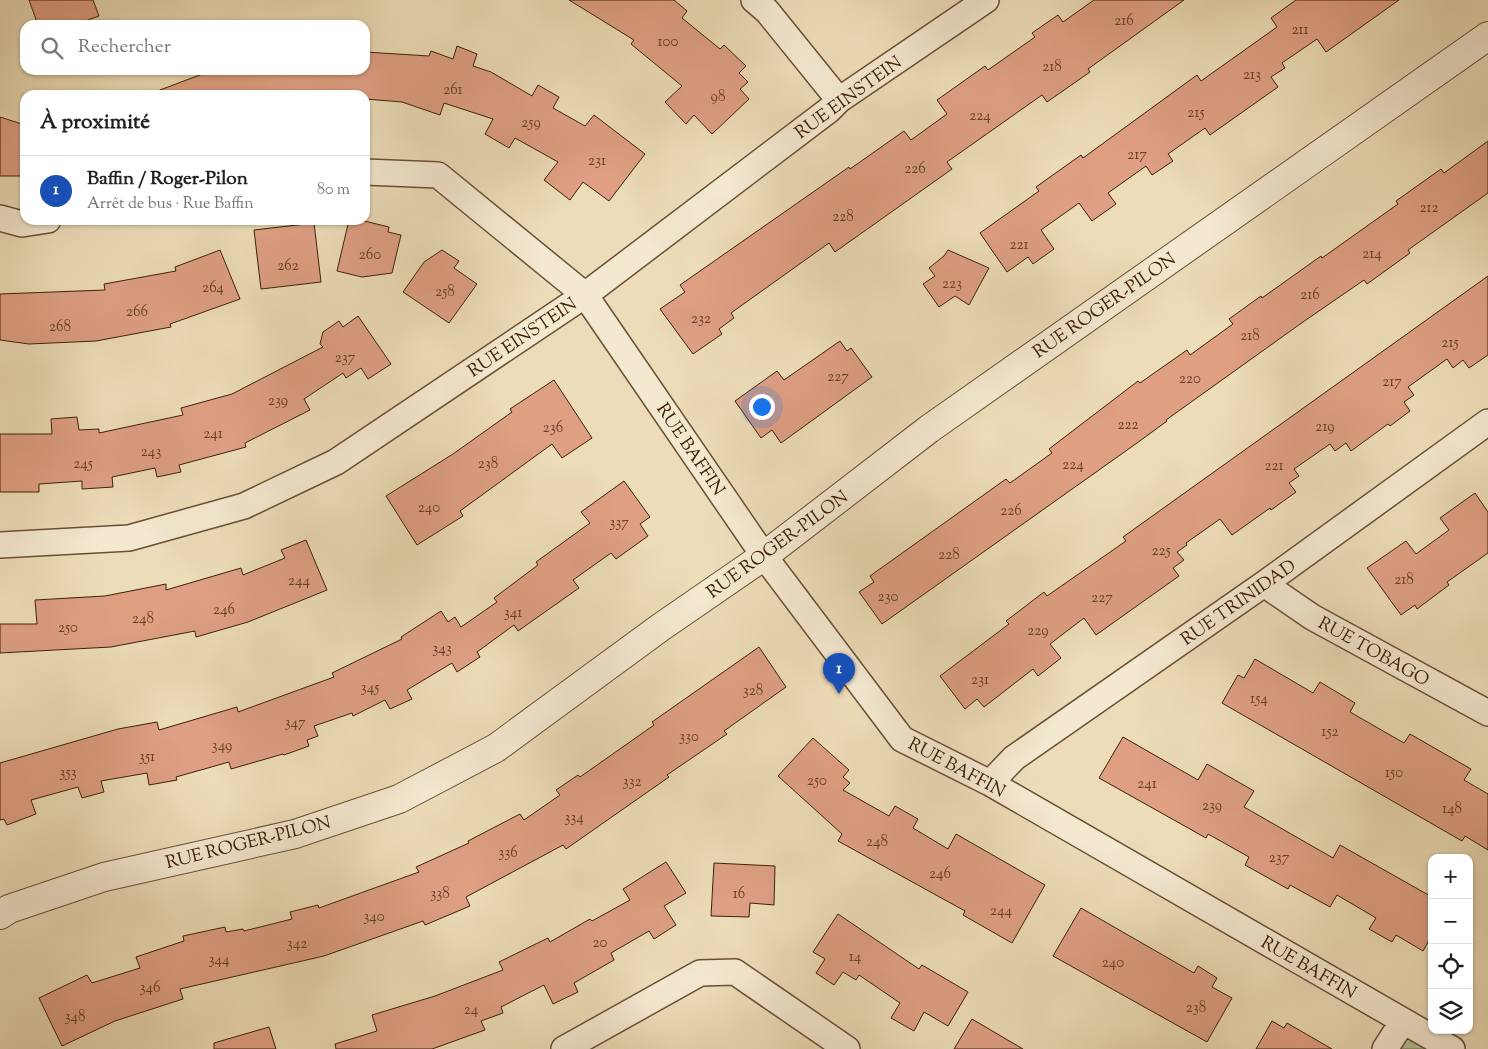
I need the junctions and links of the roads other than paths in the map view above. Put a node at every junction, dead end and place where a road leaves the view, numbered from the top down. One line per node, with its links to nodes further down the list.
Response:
1 (754, 0): 4 (street)
2 (986, 0): 4 (street, RUE EINSTEIN)
3 (1488, 36): 11 (street, RUE ROGER-PILON)
4 (839, 100): 8 (street, RUE EINSTEIN)
5 (370, 172): 8 (street, RUE BAFFIN)
6 (0, 218): 7 (street)
7 (20, 223)
8 (585, 295): 10 (street, RUE EINSTEIN); 11 (street, RUE BAFFIN)
9 (1488, 422): 12 (street, RUE TRINIDAD)
10 (0, 545)
11 (764, 556): 14 (street, RUE BAFFIN); 15 (street, RUE ROGER-PILON)
12 (1264, 584): 13 (street, RUE TOBAGO); 14 (street, RUE TRINIDAD)
13 (1488, 712)
14 (990, 783): 16 (street, RUE BAFFIN)
15 (0, 915)
16 (1403, 1021): 19 (street); 20 (street, RUE BAFFIN)
17 (564, 1049): 18 (street)
18 (847, 1049)
19 (1385, 1049)
20 (1452, 1049)

